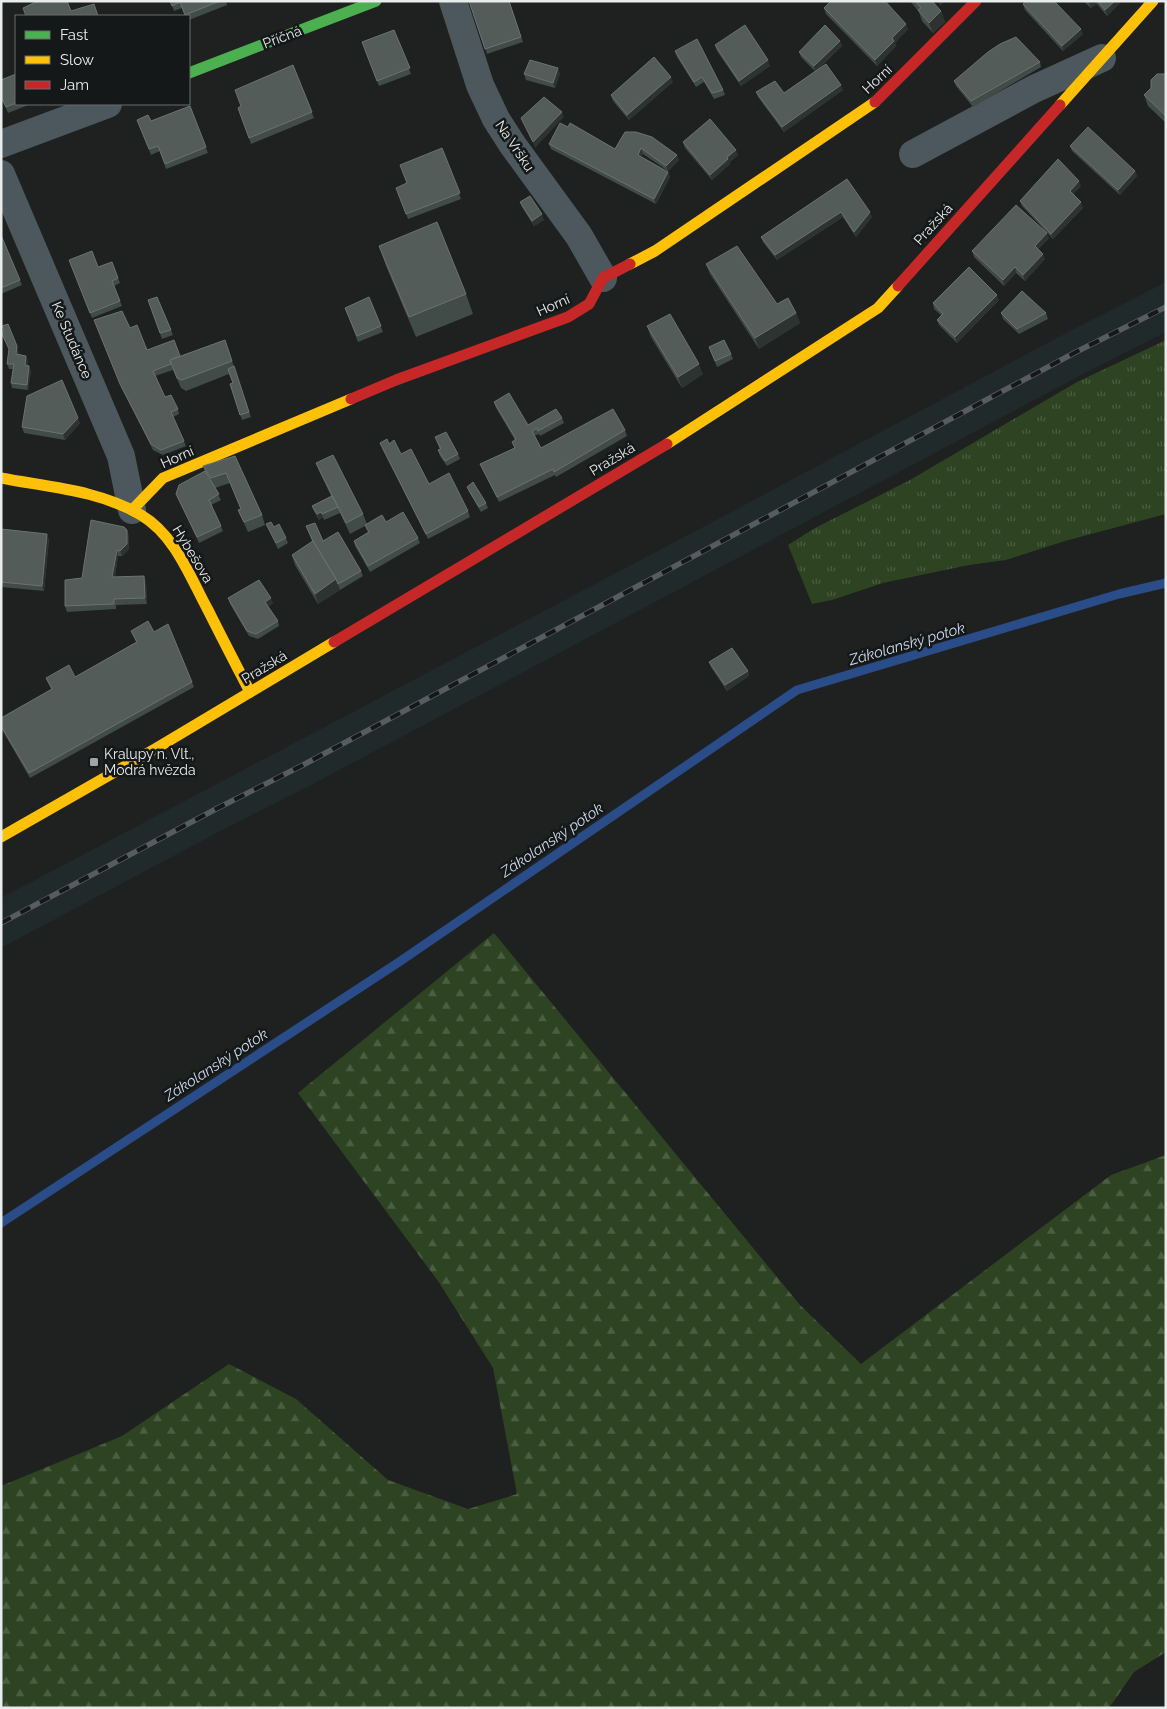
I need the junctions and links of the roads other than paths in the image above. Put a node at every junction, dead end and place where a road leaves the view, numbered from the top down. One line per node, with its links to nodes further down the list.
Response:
1 (376, 1): 6 (street, Příčná)
2 (453, 1): 11 (street, Na Vršku)
3 (976, 1): 11 (street, Horní)
4 (1153, 1): 5 (street, Pražská)
5 (1102, 58): 9 (street); 14 (street, Pražská)
6 (190, 73)
7 (105, 105): 8 (street)
8 (1, 144)
9 (913, 154)
10 (1, 174): 13 (street, Ke Studánce)
11 (603, 278): 13 (street, Horní)
12 (1, 478): 13 (street, Hybešova)
13 (132, 510): 14 (street, Hybešova)
14 (250, 692): 15 (street, Pražská)
15 (1, 837)

